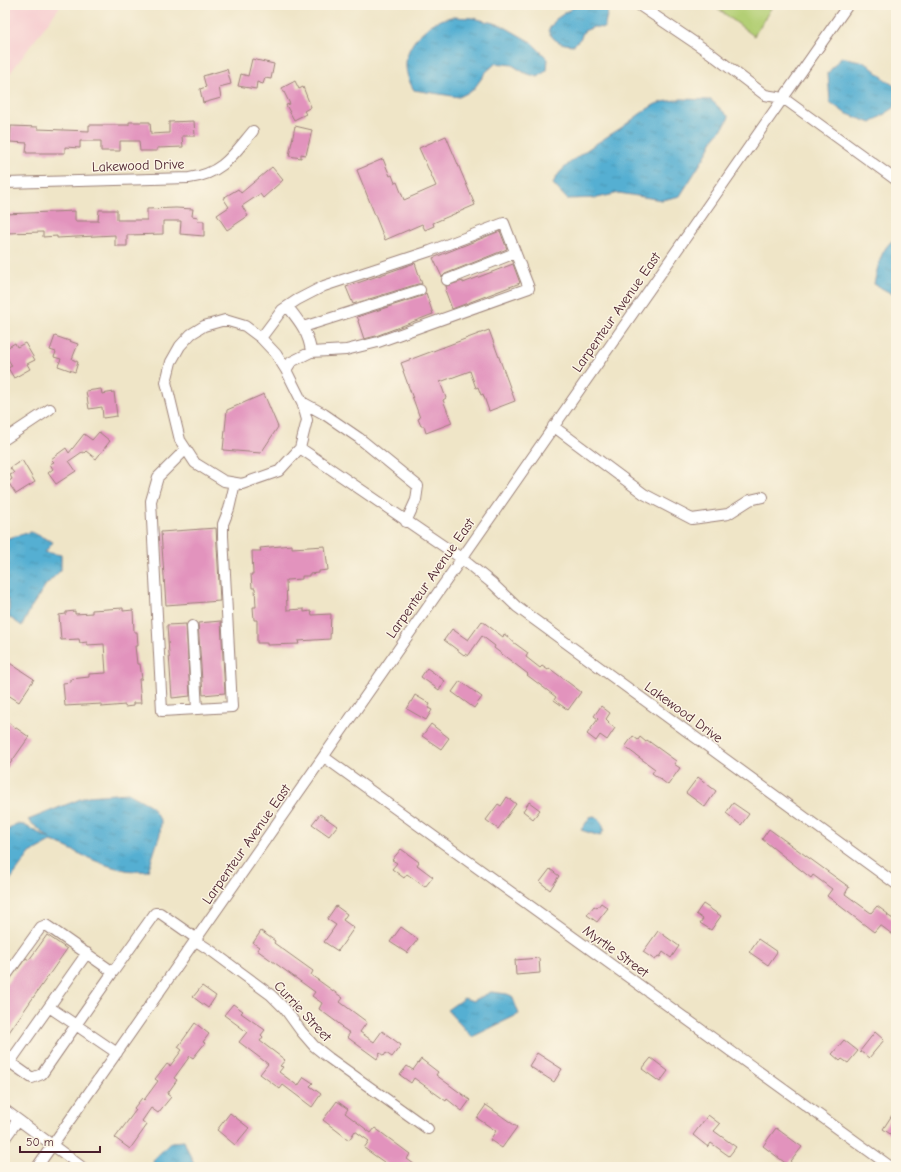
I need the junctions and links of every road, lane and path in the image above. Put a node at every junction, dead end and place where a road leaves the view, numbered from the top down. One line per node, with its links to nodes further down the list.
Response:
1 (639, 5): 3 (street)
2 (848, 5): 3 (street, Larpenteur Avenue East)
3 (783, 98): 5 (street); 17 (street, Larpenteur Avenue East)
4 (253, 131): 6 (street, Lakewood Drive)
5 (896, 180)
6 (5, 183)
7 (515, 253): 8 (street); 10 (street); 13 (street)
8 (447, 280)
9 (420, 290): 11 (street)
10 (288, 306): 11 (street); 12 (street)
11 (303, 327): 13 (street)
12 (261, 338): 14 (street); 20 (street)
13 (311, 352): 14 (street)
14 (286, 370): 15 (street)
15 (302, 402): 19 (street); 23 (street)
16 (50, 409): 18 (street)
17 (553, 426): 22 (street); 24 (street, Larpenteur Avenue East)
18 (5, 438)
19 (300, 448): 21 (street); 23 (street, Lakewood Drive)
20 (186, 450): 21 (street); 26 (street)
21 (236, 483): 26 (street)
22 (763, 497)
23 (406, 522): 24 (street, Lakewood Drive)
24 (461, 558): 27 (street, Larpenteur Avenue East); 28 (street, Lakewood Drive)
25 (192, 626): 26 (street)
26 (197, 709)
27 (324, 757): 29 (street, Larpenteur Avenue East); 44 (street, Myrtle Street)
28 (896, 884)
29 (196, 940): 31 (street, Currie Street); 35 (street, Larpenteur Avenue East); 39 (street, Currie Street)
30 (87, 953): 31 (street); 32 (street); 33 (street)
31 (113, 972): 34 (street)
32 (5, 977)
33 (49, 1007): 34 (street); 36 (street)
34 (76, 1025): 35 (street); 36 (street)
35 (117, 1053): 41 (street, Larpenteur Avenue East)
36 (8, 1061)
37 (5, 1110): 38 (street)
38 (18, 1120): 40 (street); 41 (street)
39 (428, 1129)
40 (5, 1138)
41 (52, 1145): 42 (street, Larpenteur Avenue East); 43 (street)
42 (37, 1167)
43 (82, 1167)
44 (891, 1167)

